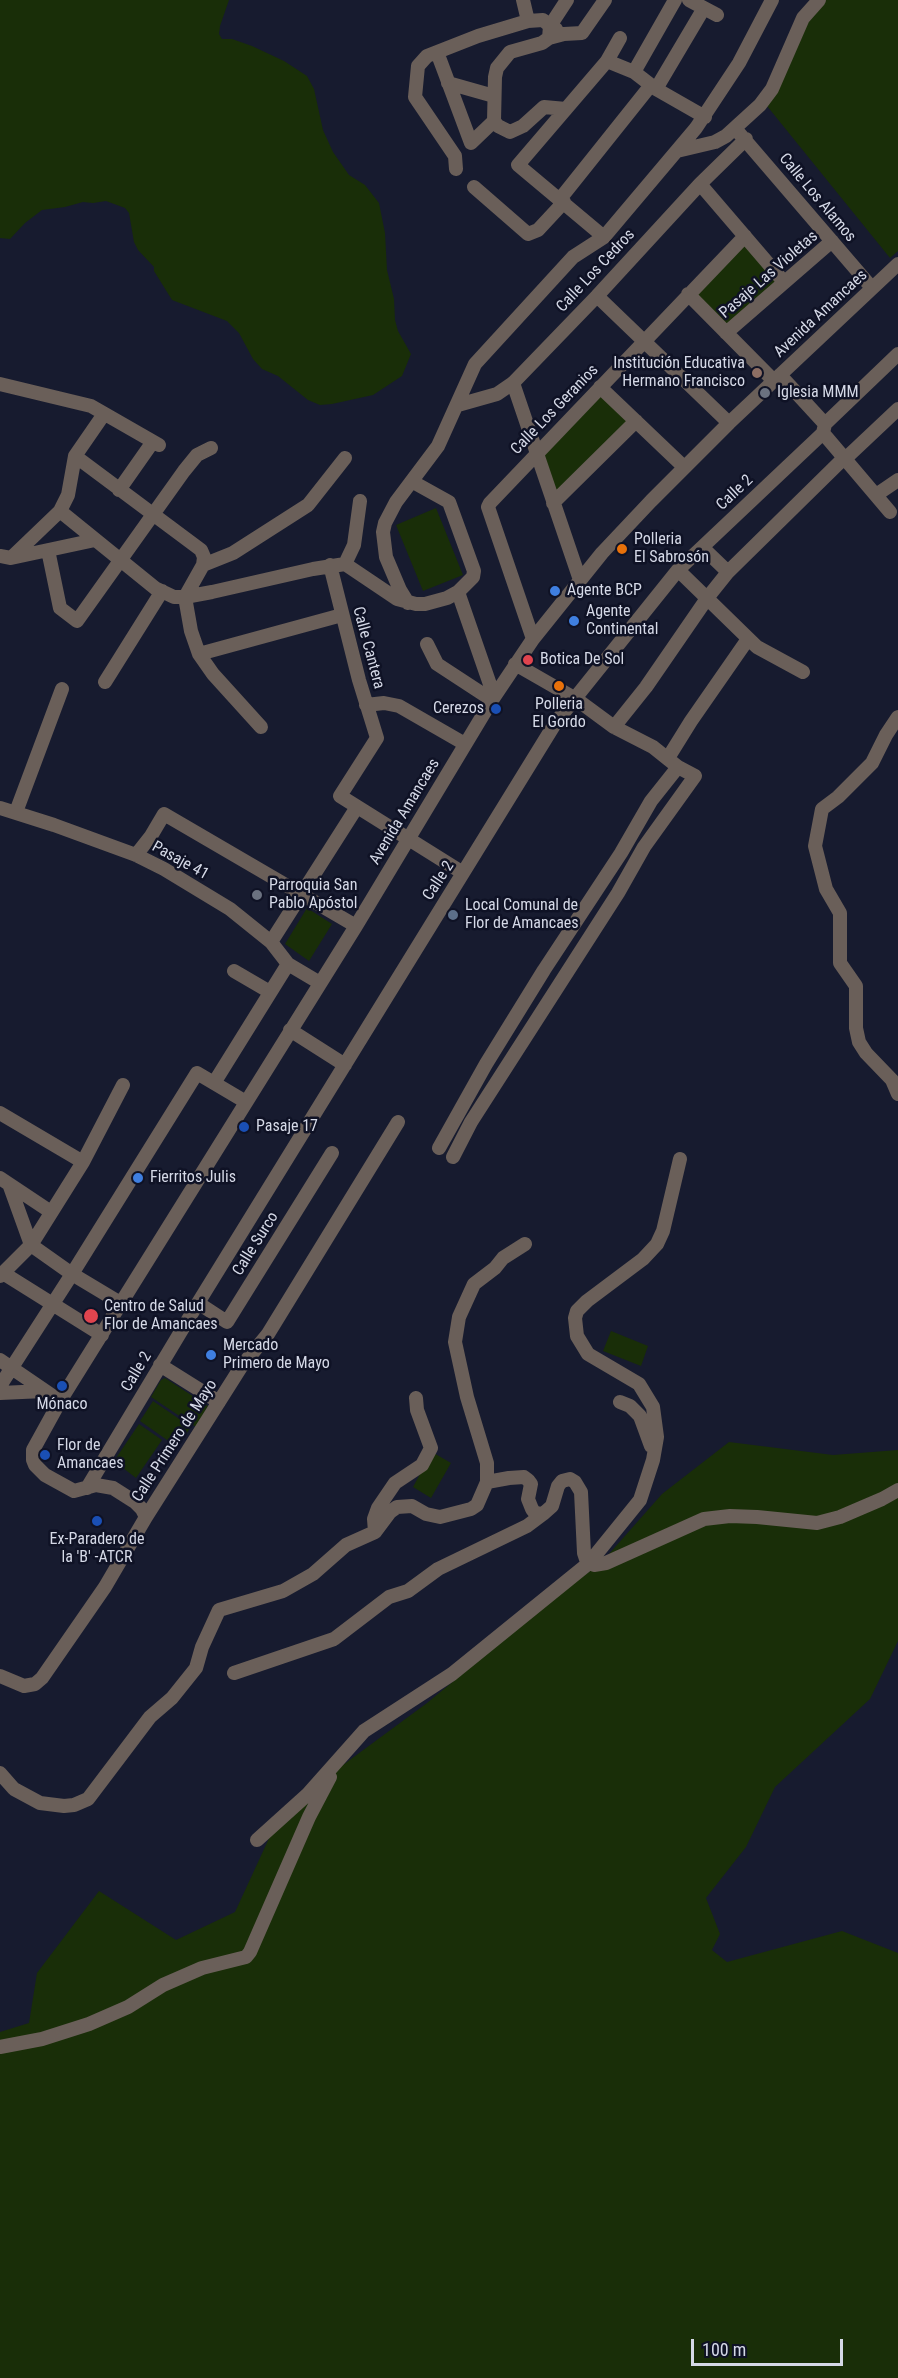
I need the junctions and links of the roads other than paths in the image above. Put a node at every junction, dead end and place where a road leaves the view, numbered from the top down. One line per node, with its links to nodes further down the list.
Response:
1 (523, 0): 10 (street)
2 (567, 0): 11 (street)
3 (605, 0): 11 (street)
4 (675, 0): 15 (street)
5 (688, 0): 8 (street)
6 (772, 0): 21 (street)
7 (819, 0): 22 (street)
8 (704, 8): 9 (street); 17 (street)
9 (717, 15)
10 (528, 21): 11 (street); 13 (street)
11 (550, 32): 18 (street)
12 (620, 38): 14 (street)
13 (437, 51): 16 (street); 25 (street)
14 (607, 60): 15 (street); 19 (street)
15 (634, 72): 17 (street)
16 (448, 83): 18 (street); 20 (street)
17 (653, 87): 21 (street); 28 (street)
18 (494, 96): 20 (street)
19 (566, 109): 20 (street); 28 (street)
20 (494, 121)
21 (700, 123): 23 (street); 24 (street)
22 (741, 134): 23 (street); 26 (street, Calle Los Cedros); 31 (street, Calle Los Alamos)
23 (715, 142): 24 (street)
24 (675, 151): 30 (street)
25 (456, 169)
26 (700, 184): 29 (street); 36 (street, Calle Los Cedros)
27 (474, 187): 28 (street)
28 (562, 201): 30 (street)
29 (745, 236): 33 (street); 35 (street, Calle Los Geranios)
30 (604, 237): 44 (street)
31 (832, 241): 33 (street, Pasaje Las Violetas); 34 (street, Calle Los Alamos)
32 (898, 264): 34 (street, Avenida Amancaes)
33 (784, 282): 37 (street, Pasaje Las Violetas)
34 (872, 288): 40 (street, Avenida Amancaes)
35 (688, 294): 37 (street); 38 (street, Calle Los Geranios)
36 (597, 296): 38 (street); 41 (street, Calle Los Cedros)
37 (726, 333): 40 (street)
38 (642, 341): 43 (street, Calle Los Geranios); 48 (street)
39 (898, 354): 49 (street, Calle 2)
40 (777, 378): 48 (street, Avenida Amancaes); 49 (street)
41 (513, 382): 44 (street, Calle Los Cedros); 51 (street)
42 (0, 384): 46 (street)
43 (600, 387): 47 (street); 51 (street, Calle Los Geranios)
44 (458, 405): 57 (street)
45 (898, 409): 54 (street)
46 (104, 414): 52 (street); 58 (street)
47 (636, 421): 55 (street); 61 (street)
48 (729, 423): 55 (street, Avenida Amancaes)
49 (824, 428): 54 (street); 66 (street, Calle 2)
50 (211, 448): 64 (street)
51 (536, 454): 61 (street); 82 (street, Calle Los Geranios)
52 (75, 456): 58 (street); 62 (street)
53 (345, 458): 71 (street)
54 (845, 458): 59 (street); 74 (street)
55 (684, 467): 75 (street, Avenida Amancaes)
56 (898, 480): 59 (street)
57 (413, 482): 77 (street); 80 (street)
58 (119, 490): 64 (street)
59 (876, 495): 63 (street)
60 (360, 501): 70 (street)
61 (553, 503): 75 (street)
62 (60, 511): 65 (street); 68 (street)
63 (890, 512)
64 (154, 515): 69 (street); 71 (street)
65 (95, 540): 67 (street); 69 (street)
66 (703, 548): 73 (street, Calle 2); 74 (street)
67 (48, 550): 68 (street); 69 (street)
68 (6, 557)
69 (122, 561): 76 (street)
70 (345, 564): 72 (street); 80 (street)
71 (203, 565): 78 (street)
72 (330, 565): 78 (street); 81 (street, Calle Cantera)
73 (678, 570): 79 (street); 91 (street, Calle 2)
74 (728, 572): 79 (street)
75 (580, 580): 82 (street, Avenida Amancaes)
76 (162, 591): 78 (street); 88 (street)
77 (458, 592): 80 (street); 90 (street)
78 (185, 597): 85 (street)
79 (708, 597): 83 (street); 94 (street)
80 (408, 603)
81 (342, 615): 85 (street); 92 (street, Calle Cantera)
82 (533, 639): 86 (street, Avenida Amancaes)
83 (748, 639): 87 (street); 97 (street)
84 (427, 644): 90 (street)
85 (199, 654): 95 (street)
86 (515, 664): 90 (street, Avenida Amancaes); 91 (street)
87 (803, 672)
88 (105, 682)
89 (62, 690): 100 (street)
90 (493, 698): 96 (street, Avenida Amancaes)
91 (576, 699): 94 (street); 103 (street, Calle 2)
92 (366, 705): 96 (street); 98 (street, Calle Cantera)
93 (898, 717): 115 (street)
94 (614, 726): 97 (street)
95 (261, 728)
96 (465, 744): 101 (street, Avenida Amancaes)
97 (673, 763): 119 (street); 121 (street)
98 (357, 807): 101 (street); 104 (street)
99 (0, 808): 100 (street, Pasaje 41)
100 (16, 812): 102 (street, Pasaje 41)
101 (408, 839): 103 (street); 105 (street, Avenida Amancaes)
102 (136, 855): 104 (street); 106 (street, Pasaje 41)
103 (463, 873): 112 (street, Calle 2)
104 (300, 895): 105 (street); 106 (street)
105 (356, 926): 109 (street, Avenida Amancaes)
106 (271, 942): 107 (street, Pasaje 41)
107 (288, 964): 109 (street, Pasaje 41); 110 (street)
108 (234, 971): 110 (street)
109 (320, 983): 111 (street, Avenida Amancaes)
110 (270, 992): 113 (street)
111 (290, 1030): 112 (street); 116 (street, Avenida Amancaes)
112 (345, 1065): 130 (street, Calle 2)
113 (214, 1083): 116 (street); 128 (street)
114 (123, 1085): 123 (street)
115 (898, 1094)
116 (246, 1102): 132 (street, Avenida Amancaes)
117 (0, 1113): 123 (street)
118 (398, 1122): 141 (street, Calle Primero de Mayo)
119 (439, 1149)
120 (332, 1153): 130 (street, Calle Surco)
121 (453, 1156)
122 (680, 1159): 143 (street)
123 (83, 1162): 125 (street)
124 (4, 1181): 125 (street); 127 (street)
125 (51, 1212): 127 (street)
126 (525, 1244): 144 (street)
127 (31, 1245): 128 (street); 129 (street)
128 (72, 1274): 131 (street); 132 (street)
129 (1, 1275): 131 (street)
130 (198, 1303): 135 (street, Calle 2)
131 (52, 1304): 133 (street); 134 (street)
132 (122, 1304): 133 (street, Avenida Amancaes)
133 (102, 1335): 140 (street, Avenida Amancaes)
134 (5, 1364): 136 (street); 137 (street)
135 (160, 1365): 141 (street); 145 (street, Calle 2)
136 (0, 1386)
137 (44, 1391): 138 (street); 140 (street)
138 (0, 1392)
139 (416, 1398): 149 (street)
140 (60, 1401): 145 (street, Avenida Amancaes)
141 (219, 1402): 148 (street, Calle Primero de Mayo)
142 (620, 1402): 143 (street)
143 (653, 1460): 150 (street)
144 (487, 1482): 147 (street); 149 (street)
145 (87, 1488): 148 (street)
146 (898, 1490): 150 (street)
147 (543, 1514): 150 (street); 151 (street)
148 (146, 1517): 152 (street, Calle Primero de Mayo)
149 (375, 1532): 154 (street)
150 (589, 1563): 153 (street)
151 (234, 1673)
152 (0, 1676)
153 (343, 1754): 155 (street); 156 (street)
154 (0, 1773)
155 (257, 1840)
156 (0, 2047)

